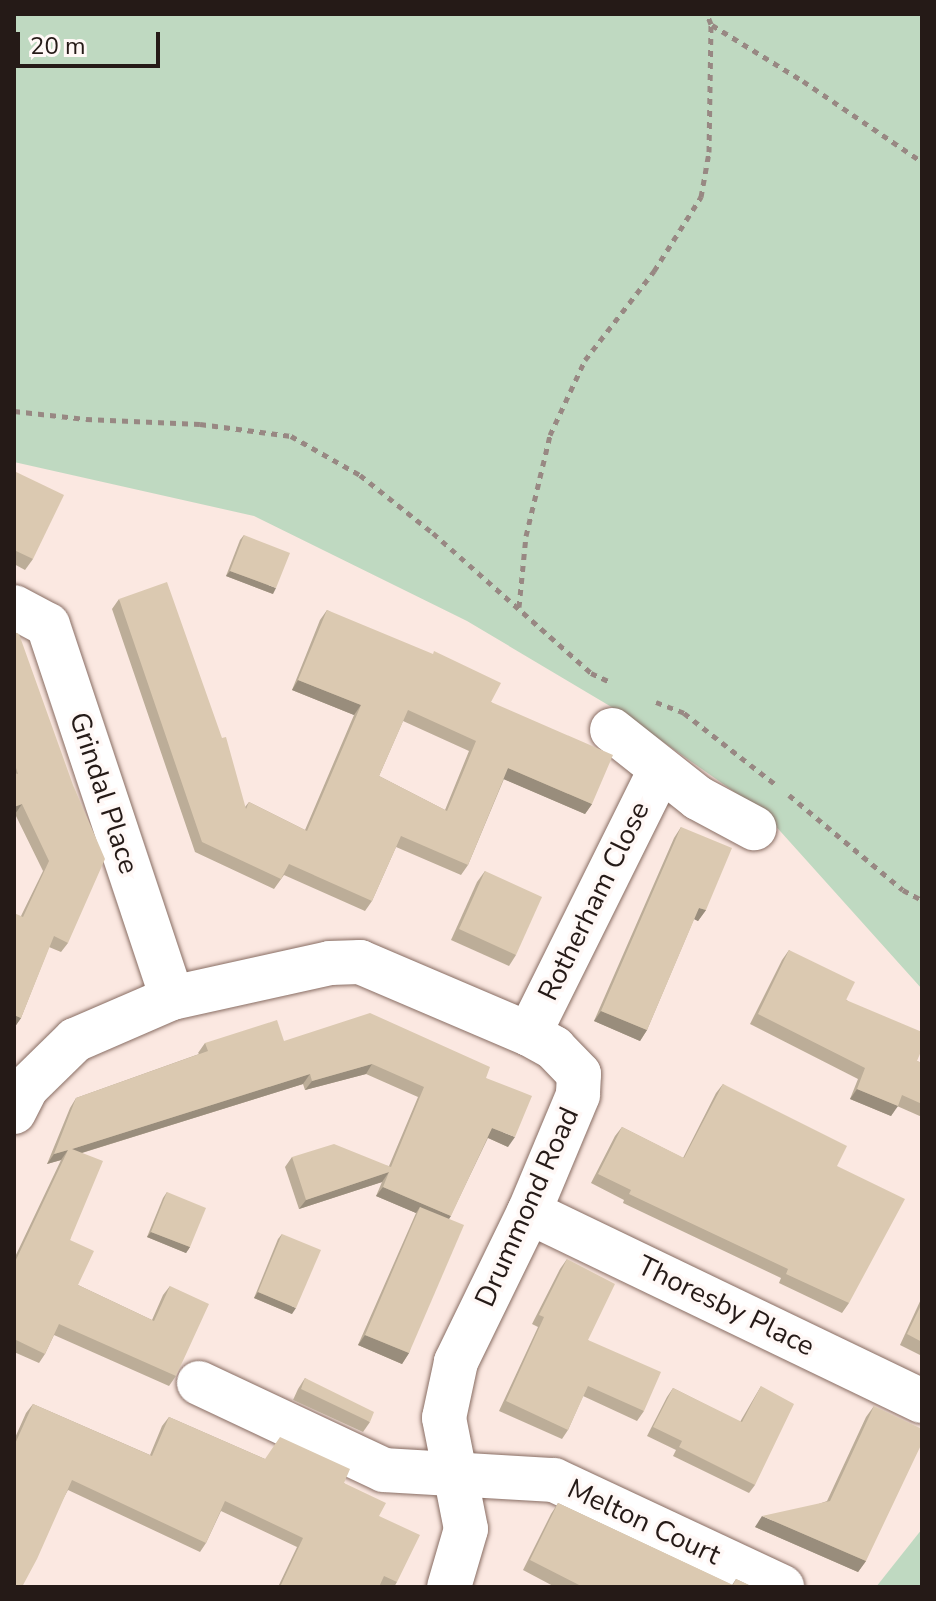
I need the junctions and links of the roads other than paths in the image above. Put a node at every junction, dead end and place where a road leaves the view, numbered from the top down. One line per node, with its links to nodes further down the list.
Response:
1 (14, 607): 5 (street, Grindal Place)
2 (612, 730): 3 (street, Rotherham Close)
3 (660, 770): 4 (street, Rotherham Close); 6 (street, Rotherham Close)
4 (754, 828)
5 (172, 998): 6 (street, Drummond Road); 7 (street, Drummond Road)
6 (529, 1034): 8 (street, Drummond Road)
7 (14, 1112)
8 (529, 1212): 10 (street, Thoresby Place); 11 (street, Drummond Road)
9 (199, 1383): 11 (street, Melton Court)
10 (922, 1401)
11 (454, 1477): 12 (street, Drummond Road); 13 (street, Melton Court)
12 (449, 1587)
13 (782, 1587)

